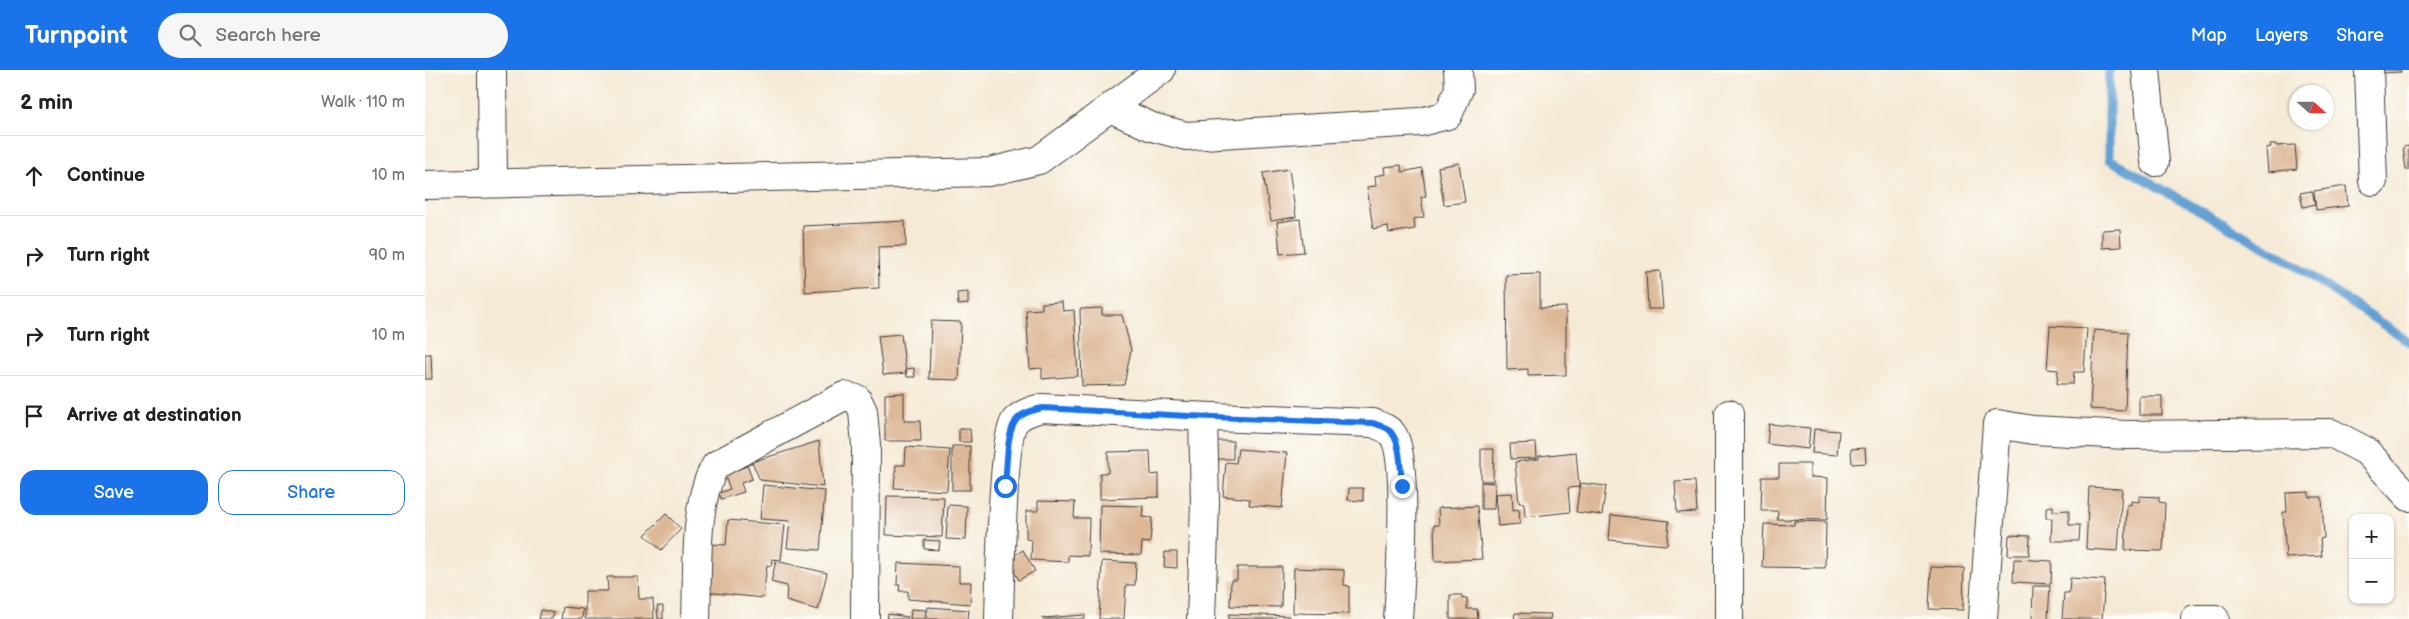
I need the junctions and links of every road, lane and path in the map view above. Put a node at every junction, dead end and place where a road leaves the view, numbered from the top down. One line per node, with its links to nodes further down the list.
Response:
1 (492, 70): 9 (street)
2 (1161, 70): 6 (street)
3 (1458, 70): 6 (street)
4 (2145, 70): 7 (street)
5 (2369, 70): 8 (street)
6 (1110, 108): 9 (street)
7 (2155, 162)
8 (2373, 181)
9 (493, 183): 10 (street)
10 (425, 185)
11 (1729, 414): 19 (street)
12 (1203, 417): 16 (street); 17 (street); 18 (street)
13 (2409, 498): 20 (street)
14 (696, 619): 15 (street)
15 (865, 619)
16 (999, 619)
17 (1201, 619)
18 (1397, 619)
19 (1729, 619)
20 (1983, 619)
21 (2195, 619): 22 (street)
22 (2215, 619)

